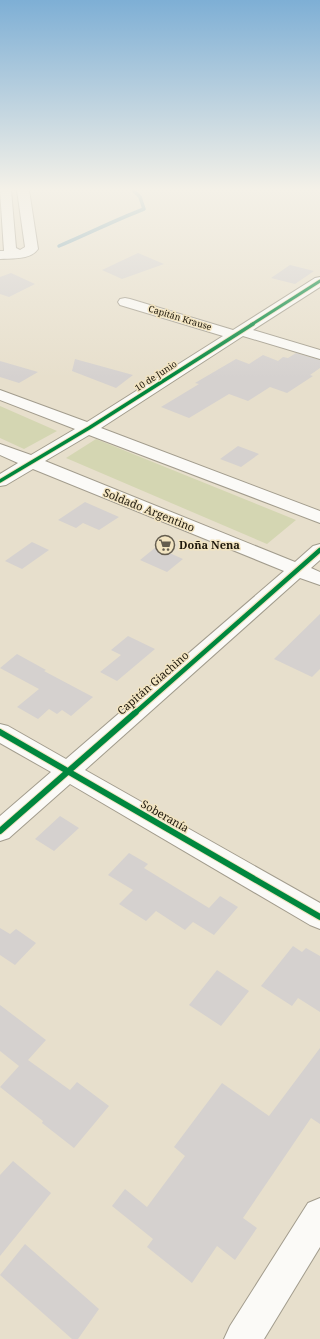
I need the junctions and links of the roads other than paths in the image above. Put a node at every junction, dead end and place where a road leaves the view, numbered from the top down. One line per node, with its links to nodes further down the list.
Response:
1 (16, 252): 3 (street)
2 (24, 252): 3 (street)
3 (20, 254): 4 (street)
4 (0, 255)
5 (320, 281): 7 (street, 10 de Junio)
6 (125, 302): 7 (street, Capitán Krause)
7 (238, 333): 8 (street, Capitán Krause); 10 (street, 10 de Junio)
8 (320, 355)
9 (0, 395): 10 (street)
10 (89, 428): 12 (street, 10 de Junio); 14 (street)
11 (0, 450): 12 (street, Soldado Argentino)
12 (30, 463): 13 (street, 10 de Junio); 16 (street, Soldado Argentino)
13 (0, 481)
14 (320, 517)
15 (320, 550): 16 (street, Capitán Giachino)
16 (298, 570): 17 (street, Soldado Argentino); 19 (street, Capitán Giachino)
17 (320, 579)
18 (0, 732): 19 (street, Soberanía)
19 (68, 771): 20 (street, Capitán Giachino); 21 (street, Soberanía)
20 (0, 831)
21 (320, 917)
22 (320, 1215): 23 (street)
23 (243, 1339)

